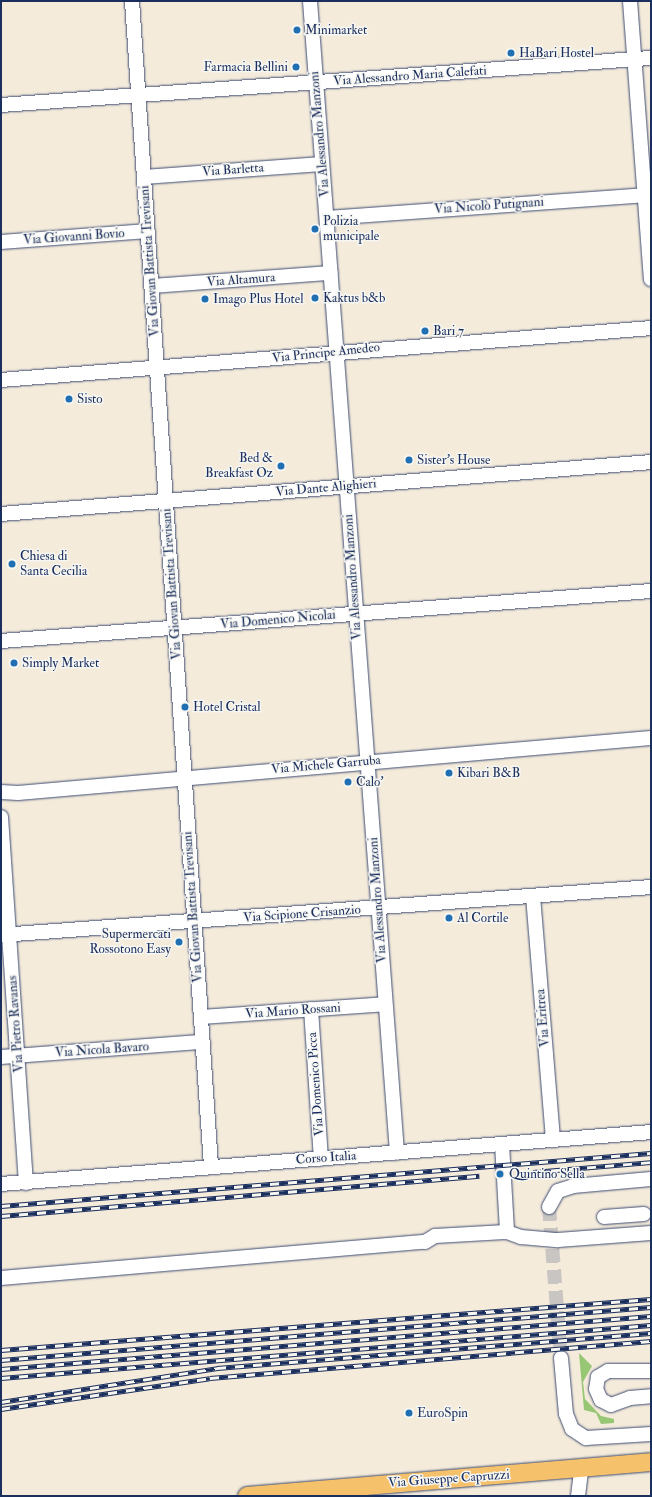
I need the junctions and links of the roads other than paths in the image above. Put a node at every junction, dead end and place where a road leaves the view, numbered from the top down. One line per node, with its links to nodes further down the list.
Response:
1 (132, 1): 7 (street, Via Giovan Battista Trevisani)
2 (310, 1): 6 (street, Via Alessandro Manzoni)
3 (630, 1): 5 (street)
4 (651, 58): 5 (street, Via Alessandro Maria Calefati)
5 (634, 59): 6 (street, Via Alessandro Maria Calefati); 11 (street)
6 (316, 83): 7 (street, Via Alessandro Maria Calefati); 9 (street, Via Alessandro Manzoni)
7 (139, 96): 8 (street, Via Alessandro Maria Calefati); 10 (street, Via Giovan Battista Trevisani)
8 (1, 105)
9 (322, 164): 10 (street, Via Barletta); 12 (street, Via Alessandro Manzoni)
10 (144, 176): 13 (street, Via Giovan Battista Trevisani)
11 (648, 195): 12 (street, Via Nicolò Putignani); 16 (street)
12 (327, 218): 15 (street, Via Alessandro Manzoni)
13 (148, 231): 14 (street, Via Giovanni Bovio); 17 (street, Via Giovan Battista Trevisani)
14 (1, 242)
15 (331, 273): 17 (street, Via Altamura); 19 (street, Via Alessandro Manzoni)
16 (651, 279)
17 (152, 286): 20 (street, Via Giovan Battista Trevisani)
18 (651, 328): 19 (street, Via Principe Amedeo)
19 (337, 354): 20 (street, Via Principe Amedeo); 23 (street, Via Alessandro Manzoni)
20 (158, 367): 21 (street, Via Principe Amedeo); 24 (street, Via Giovan Battista Trevisani)
21 (1, 380)
22 (651, 462): 23 (street, Via Dante Alighieri)
23 (346, 487): 24 (street, Via Dante Alighieri); 27 (street, Via Alessandro Manzoni)
24 (167, 501): 25 (street, Via Dante Alighieri); 28 (street, Via Giovan Battista Trevisani)
25 (1, 514)
26 (651, 591): 27 (street, Via Domenico Nicolai)
27 (356, 613): 28 (street, Via Domenico Nicolai); 31 (street, Via Alessandro Manzoni)
28 (175, 628): 29 (street, Via Domenico Nicolai); 32 (street, Via Giovan Battista Trevisani)
29 (1, 642)
30 (651, 738): 31 (street, Via Michele Garruba)
31 (367, 761): 32 (street, Via Michele Garruba); 37 (street, Via Alessandro Manzoni)
32 (184, 777): 33 (street, Via Michele Garruba); 38 (street, Via Giovan Battista Trevisani)
33 (1, 792)
34 (1, 817): 39 (street, Via Pietro Ravanas)
35 (651, 887): 36 (street, Via Scipione Crisanzio)
36 (533, 896): 37 (street, Via Scipione Crisanzio); 47 (street, Via Eritrea)
37 (379, 908): 38 (street, Via Scipione Crisanzio); 40 (street, Via Alessandro Manzoni)
38 (194, 922): 39 (street, Via Scipione Crisanzio); 42 (street, Via Giovan Battista Trevisani)
39 (5, 935): 44 (street, Via Pietro Ravanas)
40 (385, 1004): 41 (street, Via Mario Rossani); 49 (street, Via Alessandro Manzoni)
41 (311, 1009): 42 (street, Via Mario Rossani); 50 (street, Via Domenico Picca)
42 (201, 1017): 43 (street, Via Giovan Battista Trevisani)
43 (202, 1042): 44 (street, Via Nicola Bavaro); 51 (street, Via Giovan Battista Trevisani)
44 (18, 1056): 45 (street, Via Nicola Bavaro); 53 (street, Via Pietro Ravanas)
45 (1, 1057)
46 (651, 1132): 47 (street, Corso Italia)
47 (553, 1140): 48 (street, Corso Italia)
48 (502, 1144): 49 (street, Corso Italia); 58 (street)
49 (397, 1153): 50 (street, Corso Italia)
50 (322, 1159): 51 (street, Corso Italia)
51 (211, 1167): 53 (street, Corso Italia)
52 (651, 1179): 55 (street)
53 (26, 1183): 54 (street, Corso Italia)
54 (1, 1184)
55 (549, 1207)
56 (647, 1213): 57 (street); 59 (street)
57 (604, 1217)
58 (507, 1232): 59 (street); 60 (street)
59 (648, 1233)
60 (1, 1278)
61 (561, 1358): 64 (street)
62 (651, 1371): 63 (street)
63 (651, 1396)
64 (651, 1434)
65 (651, 1462): 66 (main road, Via Giuseppe Capruzzi)
66 (581, 1470): 67 (main road, Via Giuseppe Capruzzi); 70 (street)
67 (425, 1488): 68 (main road, Via Giuseppe Capruzzi)
68 (335, 1492): 69 (main road, Via Giuseppe Capruzzi)
69 (247, 1496)
70 (578, 1496)

